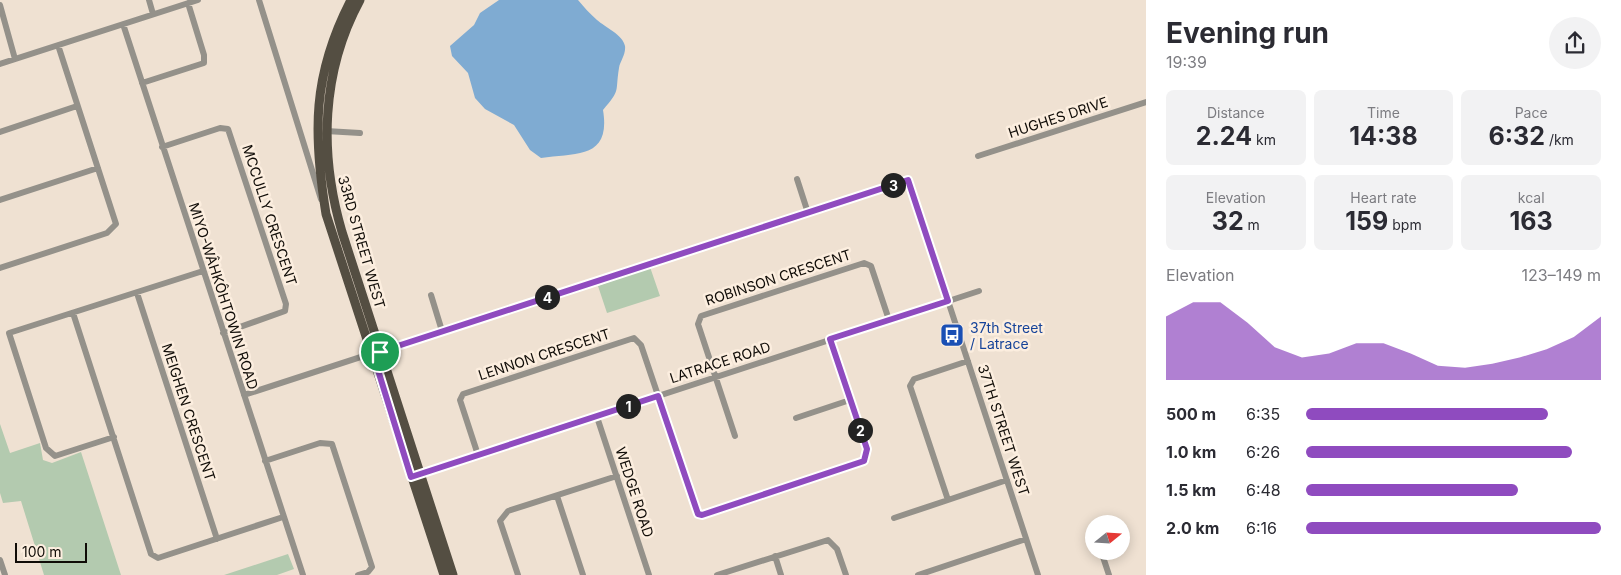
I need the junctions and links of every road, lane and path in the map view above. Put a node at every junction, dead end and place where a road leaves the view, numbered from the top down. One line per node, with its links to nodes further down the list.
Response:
1 (148, 0): 8 (street)
2 (198, 0): 6 (street)
3 (259, 0): 25 (street, 33RD STREET WEST)
4 (350, 0): 25 (main road, 33RD STREET WEST)
5 (360, 0): 16 (main road, 33RD STREET WEST)
6 (188, 3): 8 (street); 13 (street)
7 (0, 5): 11 (street)
8 (153, 14): 9 (street)
9 (123, 24): 10 (street); 13 (street, MIYO-WÂHKÔHTOWIN ROAD)
10 (58, 45): 11 (street); 15 (street)
11 (16, 59): 12 (street)
12 (0, 64)
13 (142, 83): 19 (street, MIYO-WÂHKÔHTOWIN ROAD)
14 (1146, 102): 20 (street, HUGHES DRIVE)
15 (78, 106): 17 (street); 21 (street)
16 (326, 131): 18 (street); 37 (main road, 33RD STREET WEST)
17 (0, 132)
18 (360, 133)
19 (162, 147): 27 (street, MIYO-WÂHKÔHTOWIN ROAD); 35 (street, MCCULLY CRESCENT)
20 (978, 156)
21 (98, 168): 23 (street); 26 (street)
22 (797, 179): 24 (street)
23 (0, 200)
24 (808, 213): 31 (street, 37TH STREET WEST); 34 (street)
25 (326, 214): 37 (main road, 33RD STREET WEST)
26 (0, 268)
27 (203, 271): 29 (street); 35 (street, MIYO-WÂHKÔHTOWIN ROAD)
28 (979, 291): 31 (street, LATRACE ROAD)
29 (137, 293): 32 (street); 56 (street, MEIGHEN CRESCENT)
30 (431, 296): 34 (street)
31 (948, 301): 33 (street, LATRACE ROAD); 38 (street, 37TH STREET WEST)
32 (73, 313): 46 (street); 46 (street)
33 (889, 320): 36 (street, LATRACE ROAD); 39 (street, ROBINSON CRESCENT)
34 (442, 331): 37 (street)
35 (223, 333): 40 (street, MIYO-WÂHKÔHTOWIN ROAD)
36 (830, 339): 39 (street, LATRACE ROAD); 42 (street)
37 (376, 353): 40 (street); 49 (main road, 33RD STREET WEST)
38 (968, 361): 51 (street, 37TH STREET WEST); 53 (street)
39 (716, 377): 41 (street, LATRACE ROAD); 45 (street, ROBINSON CRESCENT)
40 (244, 396): 48 (street, MIYO-WÂHKÔHTOWIN ROAD)
41 (658, 396): 42 (street); 43 (street, LATRACE ROAD); 47 (street, LENNON CRESCENT)
42 (850, 400): 44 (street)
43 (597, 416): 47 (street, LATRACE ROAD); 50 (street, WEDGE ROAD)
44 (796, 418)
45 (735, 436)
46 (114, 437): 56 (street)
47 (478, 455): 49 (street, LATRACE ROAD)
48 (265, 461): 54 (street, MIYO-WÂHKÔHTOWIN ROAD); 63 (street)
49 (416, 475): 64 (main road, 33RD STREET WEST); 65 (main road, 33RD STREET WEST)
50 (617, 476): 52 (street); 68 (street, WEDGE ROAD)
51 (1007, 480): 53 (street); 57 (street, 37TH STREET WEST)
52 (557, 496): 66 (street); 67 (street)
53 (948, 500): 55 (street)
54 (283, 517): 56 (street); 62 (street, MIYO-WÂHKÔHTOWIN ROAD)
55 (894, 518)
56 (217, 538)
57 (1026, 539): 72 (street); 73 (street, 37TH STREET WEST)
58 (775, 556): 69 (street); 70 (street); 71 (street)
59 (0, 560): 61 (street)
60 (1104, 560): 74 (street)
61 (5, 575)
62 (303, 575)
63 (358, 575)
64 (444, 575)
65 (453, 575)
66 (518, 575)
67 (582, 575)
68 (649, 575)
69 (717, 575)
70 (781, 575)
71 (846, 575)
72 (918, 575)
73 (1038, 575)
74 (1109, 575)

